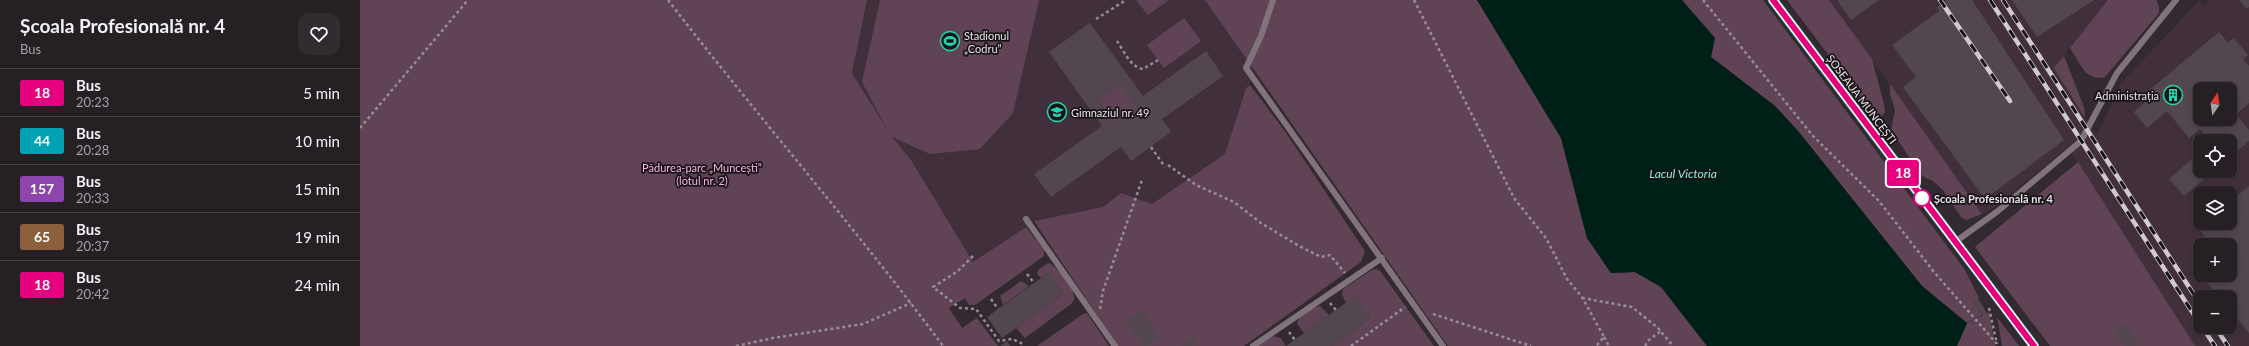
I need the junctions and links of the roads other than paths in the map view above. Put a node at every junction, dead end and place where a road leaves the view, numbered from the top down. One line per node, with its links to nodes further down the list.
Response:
1 (1274, 0): 6 (lane)
2 (1773, 0): 5 (main road, ȘOSEAUA MUNCEȘTI)
3 (2176, 0): 5 (lane)
4 (1026, 219): 7 (lane)
5 (1955, 242): 10 (main road, ȘOSEAUA MUNCEȘTI)
6 (1382, 258): 8 (lane); 9 (lane)
7 (1115, 346)
8 (1253, 346)
9 (1442, 346)
10 (2034, 346)

